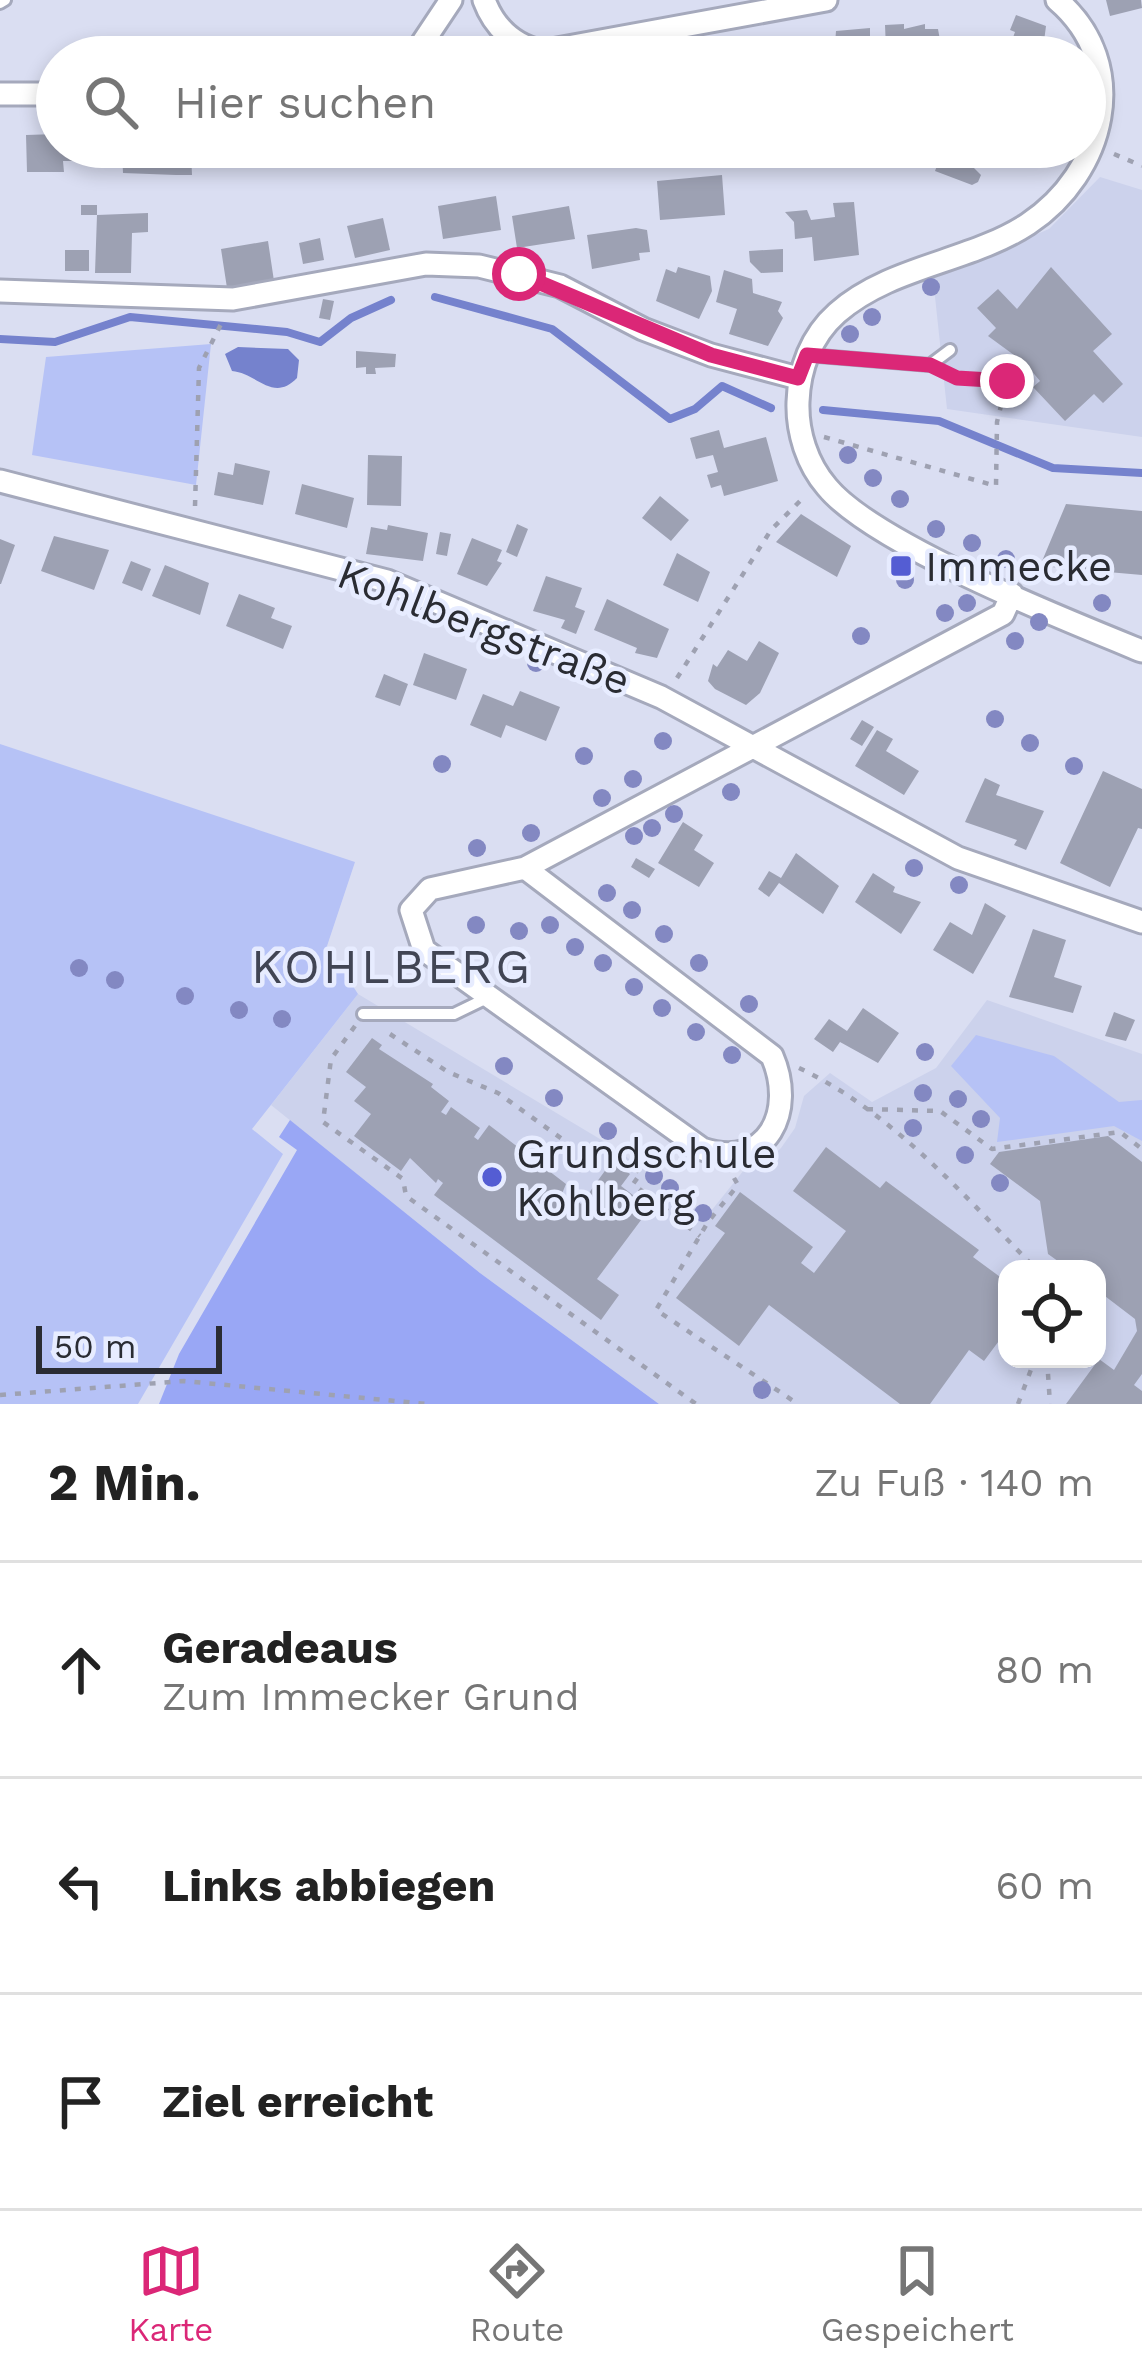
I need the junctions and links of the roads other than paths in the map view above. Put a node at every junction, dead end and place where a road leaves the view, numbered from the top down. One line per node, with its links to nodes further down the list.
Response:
1 (451, 0): 5 (street)
2 (484, 0): 6 (street)
3 (826, 0): 7 (street)
4 (1057, 0): 8 (street)
5 (426, 36)
6 (508, 36)
7 (637, 36)
8 (1087, 36)
9 (0, 94): 10 (street)
10 (36, 94)
11 (1080, 168): 14 (street)
12 (0, 291): 15 (street)
13 (950, 350): 14 (lane)
14 (807, 355): 15 (street)
15 (798, 378): 17 (street)
16 (0, 481): 19 (street, Kohlbergstraße)
17 (1012, 593): 18 (street); 19 (street)
18 (1142, 651)
19 (749, 746): 20 (street); 21 (street, Kohlbergstraße)
20 (525, 868): 22 (street); 22 (street)
21 (1142, 922)
22 (488, 997): 23 (lane)
23 (363, 1015)

